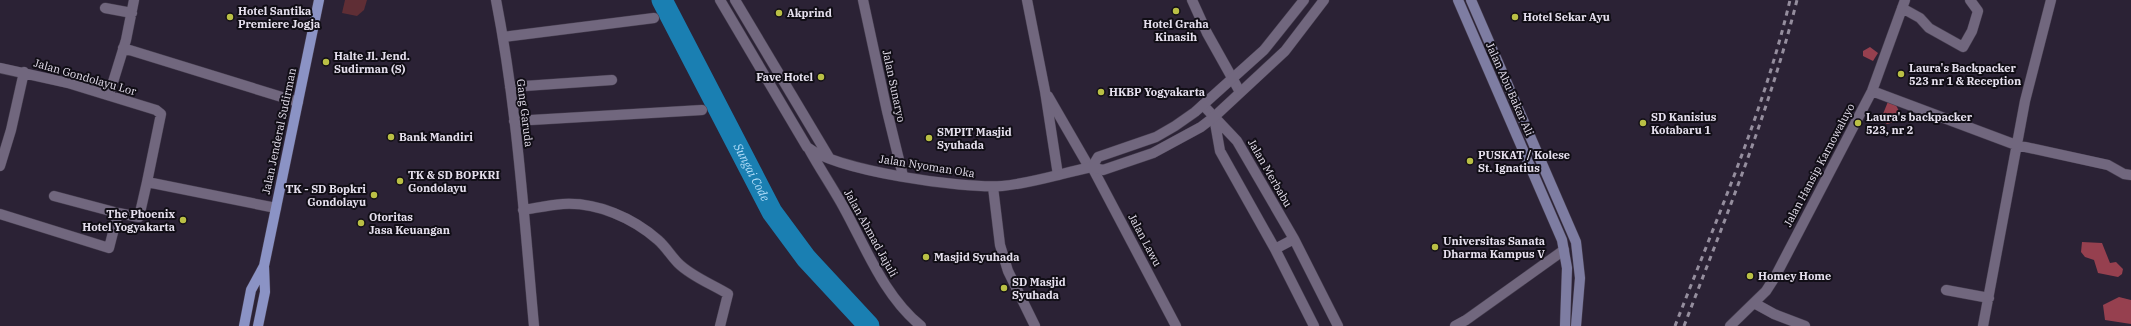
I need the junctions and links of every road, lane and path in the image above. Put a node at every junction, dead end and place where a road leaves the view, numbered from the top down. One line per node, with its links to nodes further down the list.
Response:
1 (134, 0): 17 (street)
2 (319, 0): 34 (main road, Jalan Jenderal Sudirman)
3 (496, 0): 19 (street, Gang Garuda)
4 (720, 0): 22 (street, Jalan Nyoman Oka)
5 (735, 0): 20 (street)
6 (864, 0): 46 (street, Jalan Sunaryo)
7 (1027, 0): 30 (street)
8 (1192, 0): 26 (street)
9 (1304, 0): 26 (street, Jalan Nyoman Oka)
10 (1324, 0): 32 (street, Jalan Nyoman Oka)
11 (1458, 0): 56 (main road, Jalan Abu Bakar Ali)
12 (1471, 0): 72 (main road, Jalan Abu Bakar Ali)
13 (1970, 0): 15 (street)
14 (2051, 0): 39 (street)
15 (1903, 4): 31 (street, Jalan Hansip Karnowaluyo)
16 (105, 8): 17 (street)
17 (132, 13): 21 (street)
18 (654, 18): 19 (street)
19 (503, 36): 28 (street, Gang Garuda)
20 (761, 44): 22 (street); 27 (street)
21 (123, 48): 33 (street); 34 (street)
22 (750, 51): 29 (street, Jalan Nyoman Oka)
23 (0, 68): 24 (street, Jalan Gondolayu Lor)
24 (24, 72): 33 (street, Jalan Gondolayu Lor); 42 (street)
25 (612, 80): 28 (street)
26 (1232, 80): 32 (street); 35 (street, Jalan Nyoman Oka)
27 (784, 85): 29 (street); 41 (street)
28 (510, 87): 38 (street, Gang Garuda)
29 (773, 91): 40 (street, Jalan Nyoman Oka)
30 (1045, 91): 43 (street, Jalan Lawu); 44 (street)
31 (1872, 91): 39 (street); 60 (street, Jalan Hansip Karnowaluyo)
32 (1240, 92): 37 (street, Jalan Nyoman Oka)
33 (109, 95): 47 (street, Jalan Gondolayu Lor)
34 (298, 102): 50 (main road, Jalan Jenderal Sudirman)
35 (1203, 105): 37 (street, Jalan Merbabu); 43 (street, Jalan Nyoman Oka)
36 (702, 110): 38 (street)
37 (1214, 118): 43 (street, Jalan Nyoman Oka); 54 (street, Jalan Merbabu); 55 (street)
38 (514, 122): 51 (street, Gang Garuda)
39 (2016, 146): 45 (street); 59 (street)
40 (807, 147): 41 (street, Jalan Nyoman Oka); 65 (street, Jalan Ahmad Jajuli)
41 (830, 159): 46 (street, Jalan Nyoman Oka)
42 (0, 166)
43 (1090, 167): 44 (street, Jalan Nyoman Oka); 67 (street, Jalan Lawu)
44 (1058, 175): 48 (street, Jalan Nyoman Oka)
45 (2131, 175)
46 (903, 176): 48 (street, Jalan Nyoman Oka)
47 (147, 182): 50 (street); 52 (street)
48 (993, 186): 66 (street)
49 (54, 196): 52 (street)
50 (276, 208): 57 (main road, Jalan Jenderal Sudirman)
51 (523, 210): 63 (street, Gang Garuda); 64 (street)
52 (118, 213): 53 (street)
53 (0, 214)
54 (1294, 239): 55 (street); 69 (street, Jalan Merbabu)
55 (1275, 249): 68 (street)
56 (1564, 250): 70 (street); 71 (main road, Jalan Abu Bakar Ali)
57 (264, 266): 61 (main road, Jalan Jenderal Sudirman); 62 (main road, Jalan Jenderal Sudirman)
58 (1946, 290): 59 (street)
59 (1989, 298): 75 (street)
60 (1754, 302): 73 (street, Jalan Hansip Karnowaluyo); 74 (street)
61 (244, 326)
62 (258, 326)
63 (534, 326)
64 (720, 326)
65 (921, 326)
66 (1035, 326)
67 (1176, 326)
68 (1314, 326)
69 (1338, 326)
70 (1455, 326)
71 (1565, 326)
72 (1576, 326)
73 (1730, 326)
74 (1805, 326)
75 (1983, 326)

